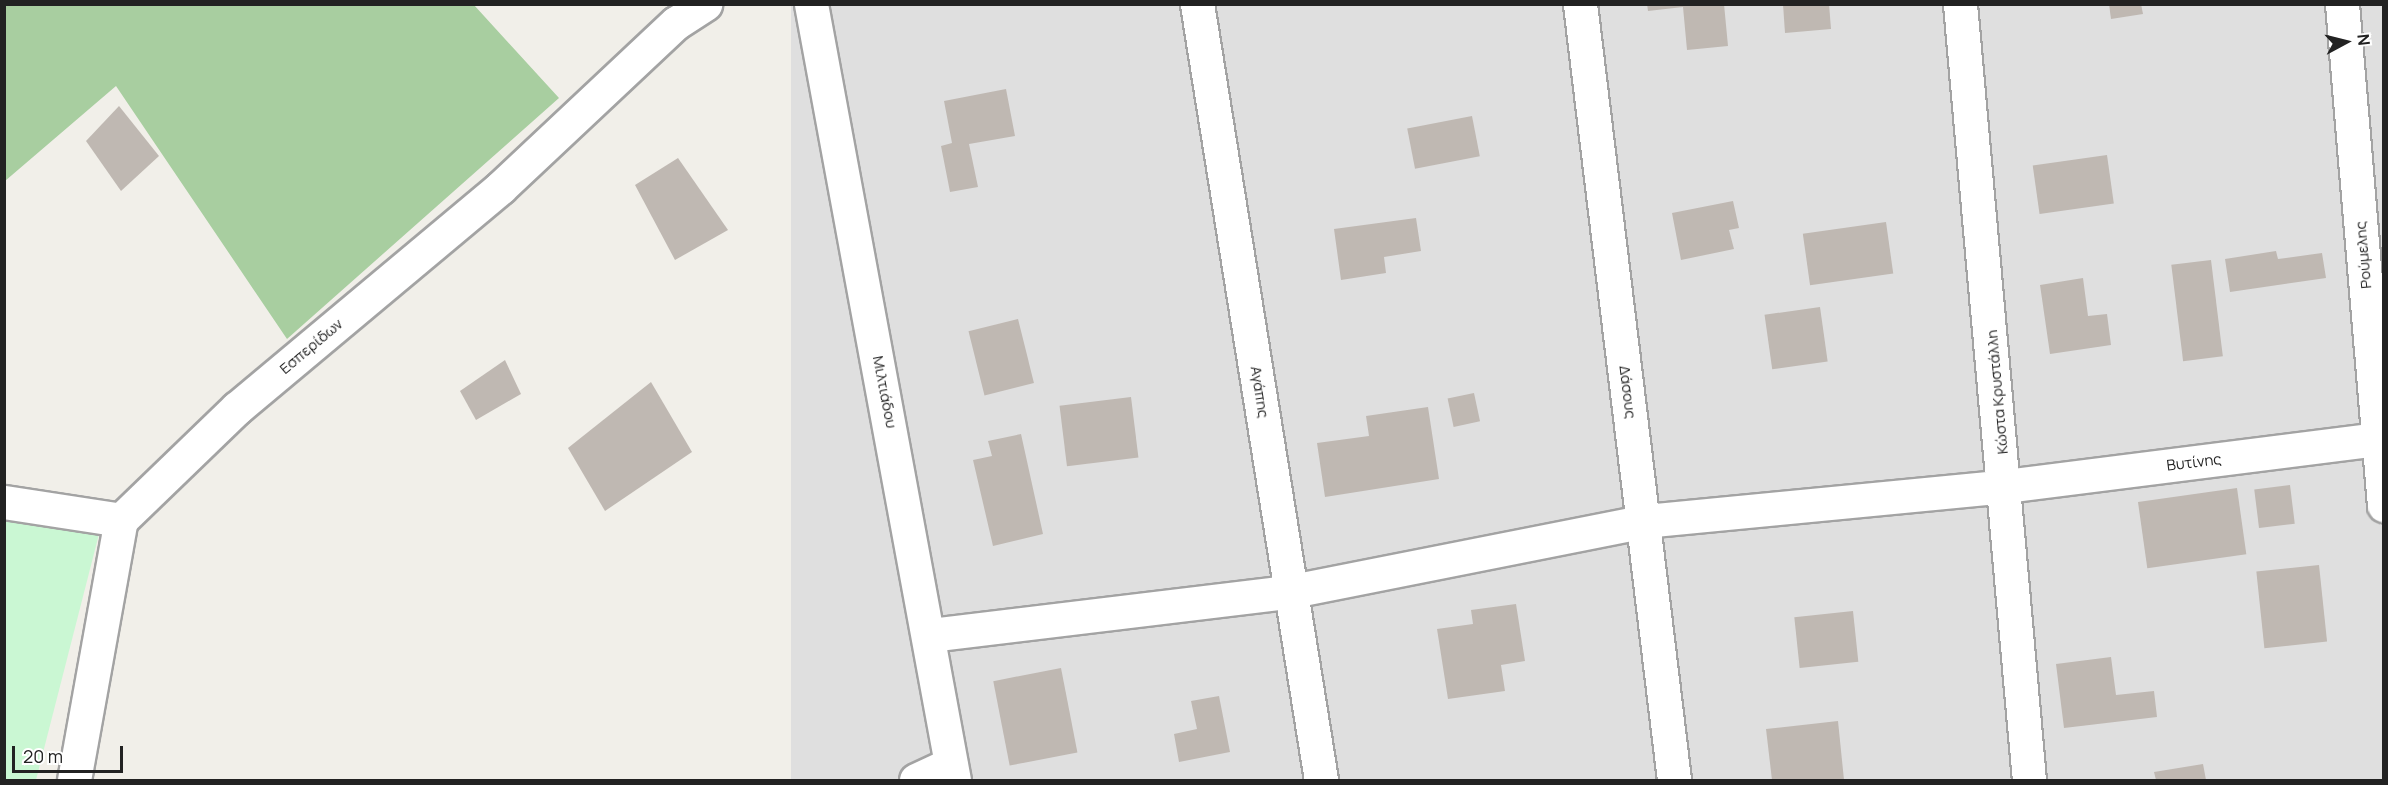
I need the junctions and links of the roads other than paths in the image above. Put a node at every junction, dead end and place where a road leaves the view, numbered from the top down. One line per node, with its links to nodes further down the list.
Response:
1 (705, 4): 11 (street, Εσπερίδων)
2 (811, 4): 14 (street, Μιλτιάδου)
3 (1197, 4): 13 (street, Αγάπης)
4 (1580, 4): 12 (street, Δάσους)
5 (1960, 4): 8 (street, Κώστα Κρυστάλλη)
6 (2342, 4): 7 (street, Ρούμελης)
7 (2381, 438): 8 (street, Βυτίνης); 10 (street, Ρούμελης)
8 (2005, 486): 12 (street, Βυτίνης); 20 (street, Κώστα Κρυστάλλη)
9 (4, 502): 11 (street)
10 (2384, 505)
11 (121, 520): 16 (street)
12 (1644, 521): 13 (street, Βυτίνης); 19 (street, Δάσους)
13 (1292, 591): 14 (street, Βυτίνης); 18 (street, Αγάπης)
14 (931, 635): 15 (street, Μιλτιάδου)
15 (952, 772): 17 (street)
16 (74, 780)
17 (916, 780)
18 (1321, 780)
19 (1674, 780)
20 (2029, 780)

